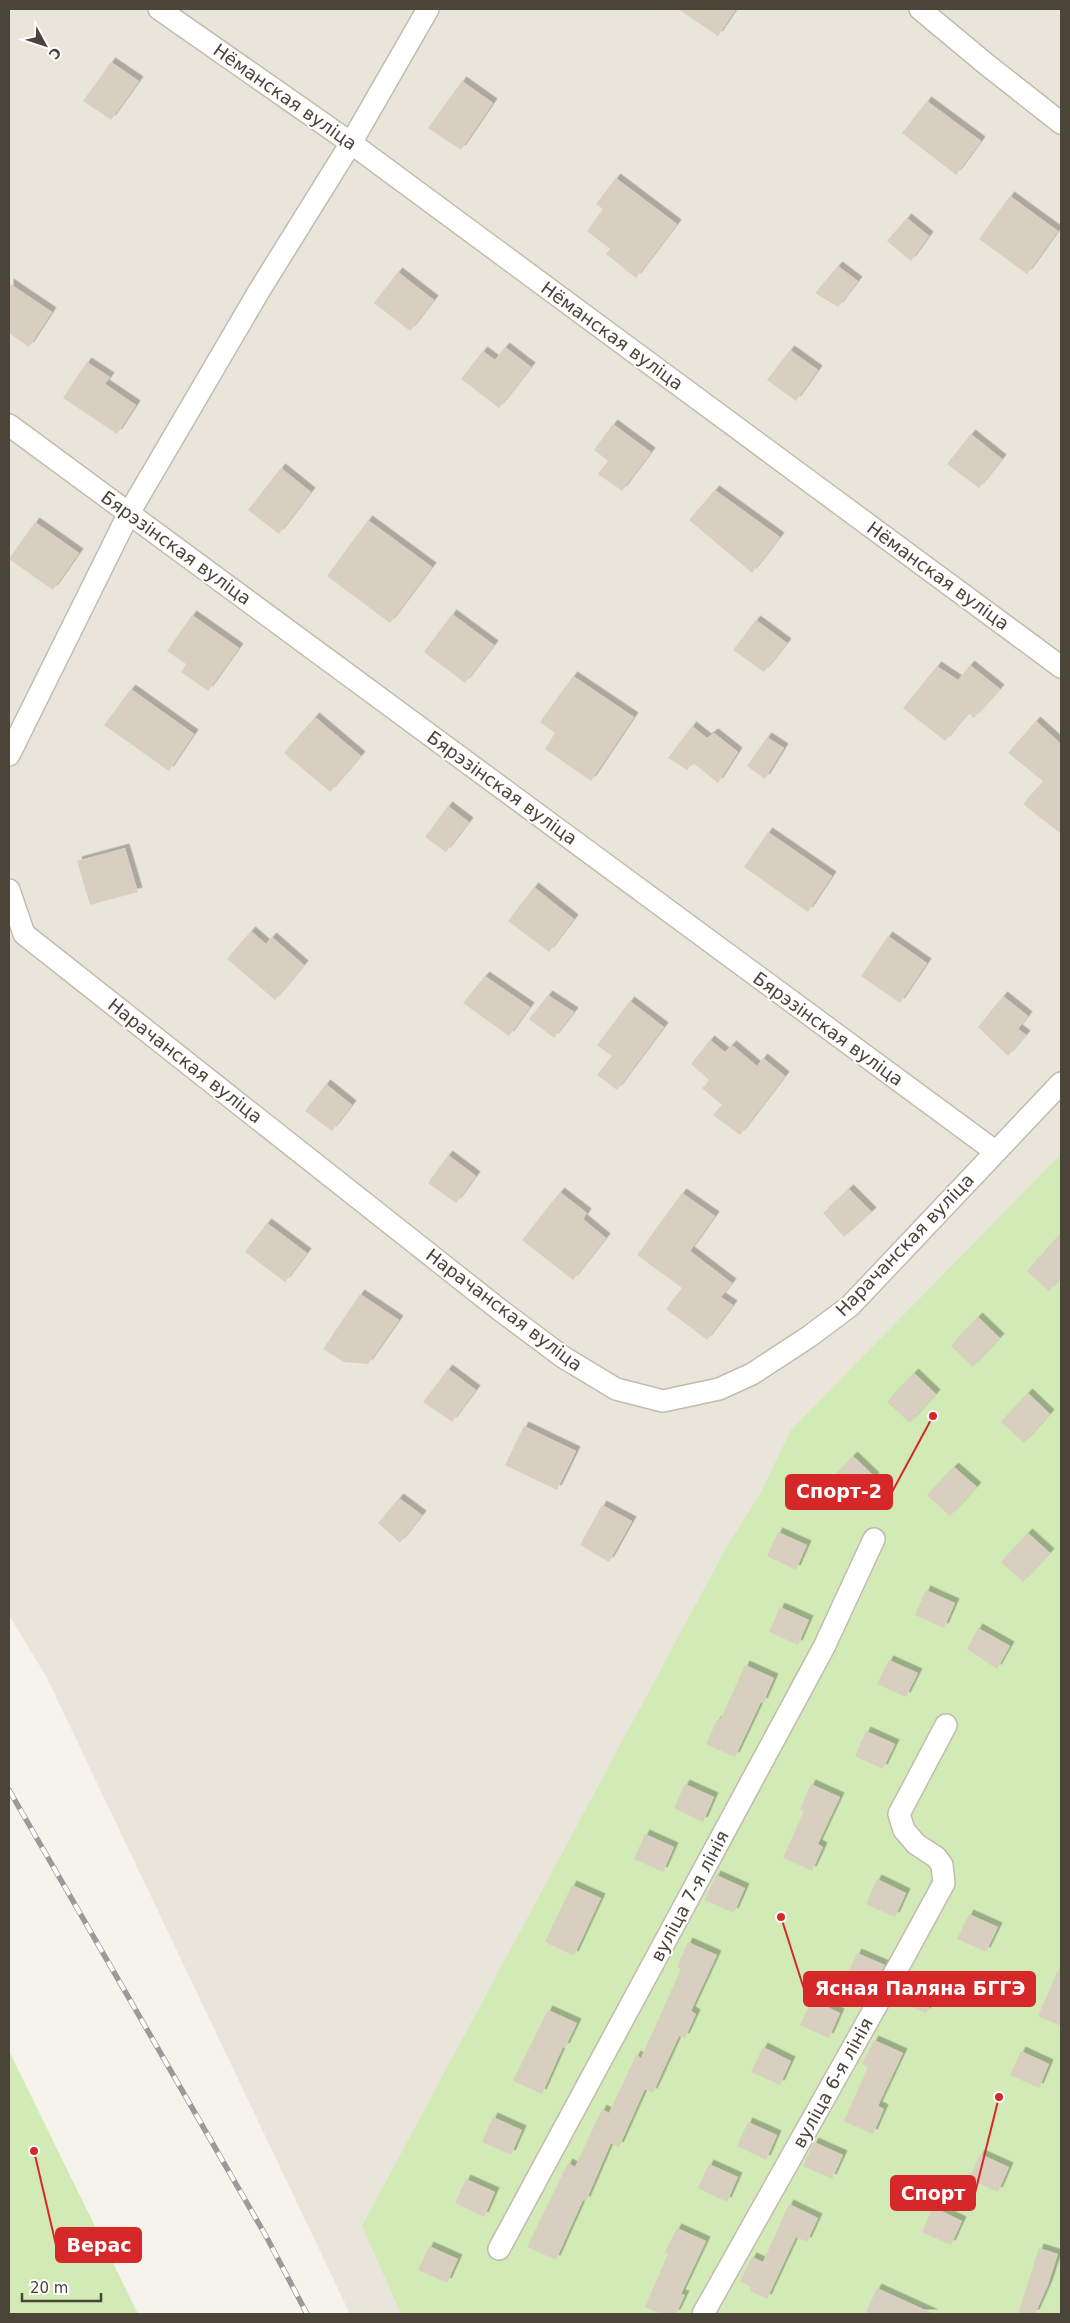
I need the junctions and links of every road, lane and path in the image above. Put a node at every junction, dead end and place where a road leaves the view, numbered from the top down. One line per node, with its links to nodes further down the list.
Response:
1 (159, 9): 5 (street, Нёманская вуліца)
2 (428, 9): 5 (street)
3 (920, 9): 4 (street)
4 (1061, 123)
5 (351, 143): 7 (street); 8 (street, Нёманская вуліца)
6 (9, 425): 7 (street, Бярэзінская вуліца)
7 (129, 513): 9 (street); 12 (street, Бярэзінская вуліца)
8 (1061, 667)
9 (9, 755)
10 (9, 890): 12 (street, Нарачанская вуліца)
11 (1061, 1083): 12 (street, Нарачанская вуліца)
12 (996, 1152)
13 (874, 1539): 15 (street, вуліца 7-я лінія)
14 (946, 1726): 16 (street, вуліца 6-я лінія)
15 (499, 2249)
16 (702, 2314)

